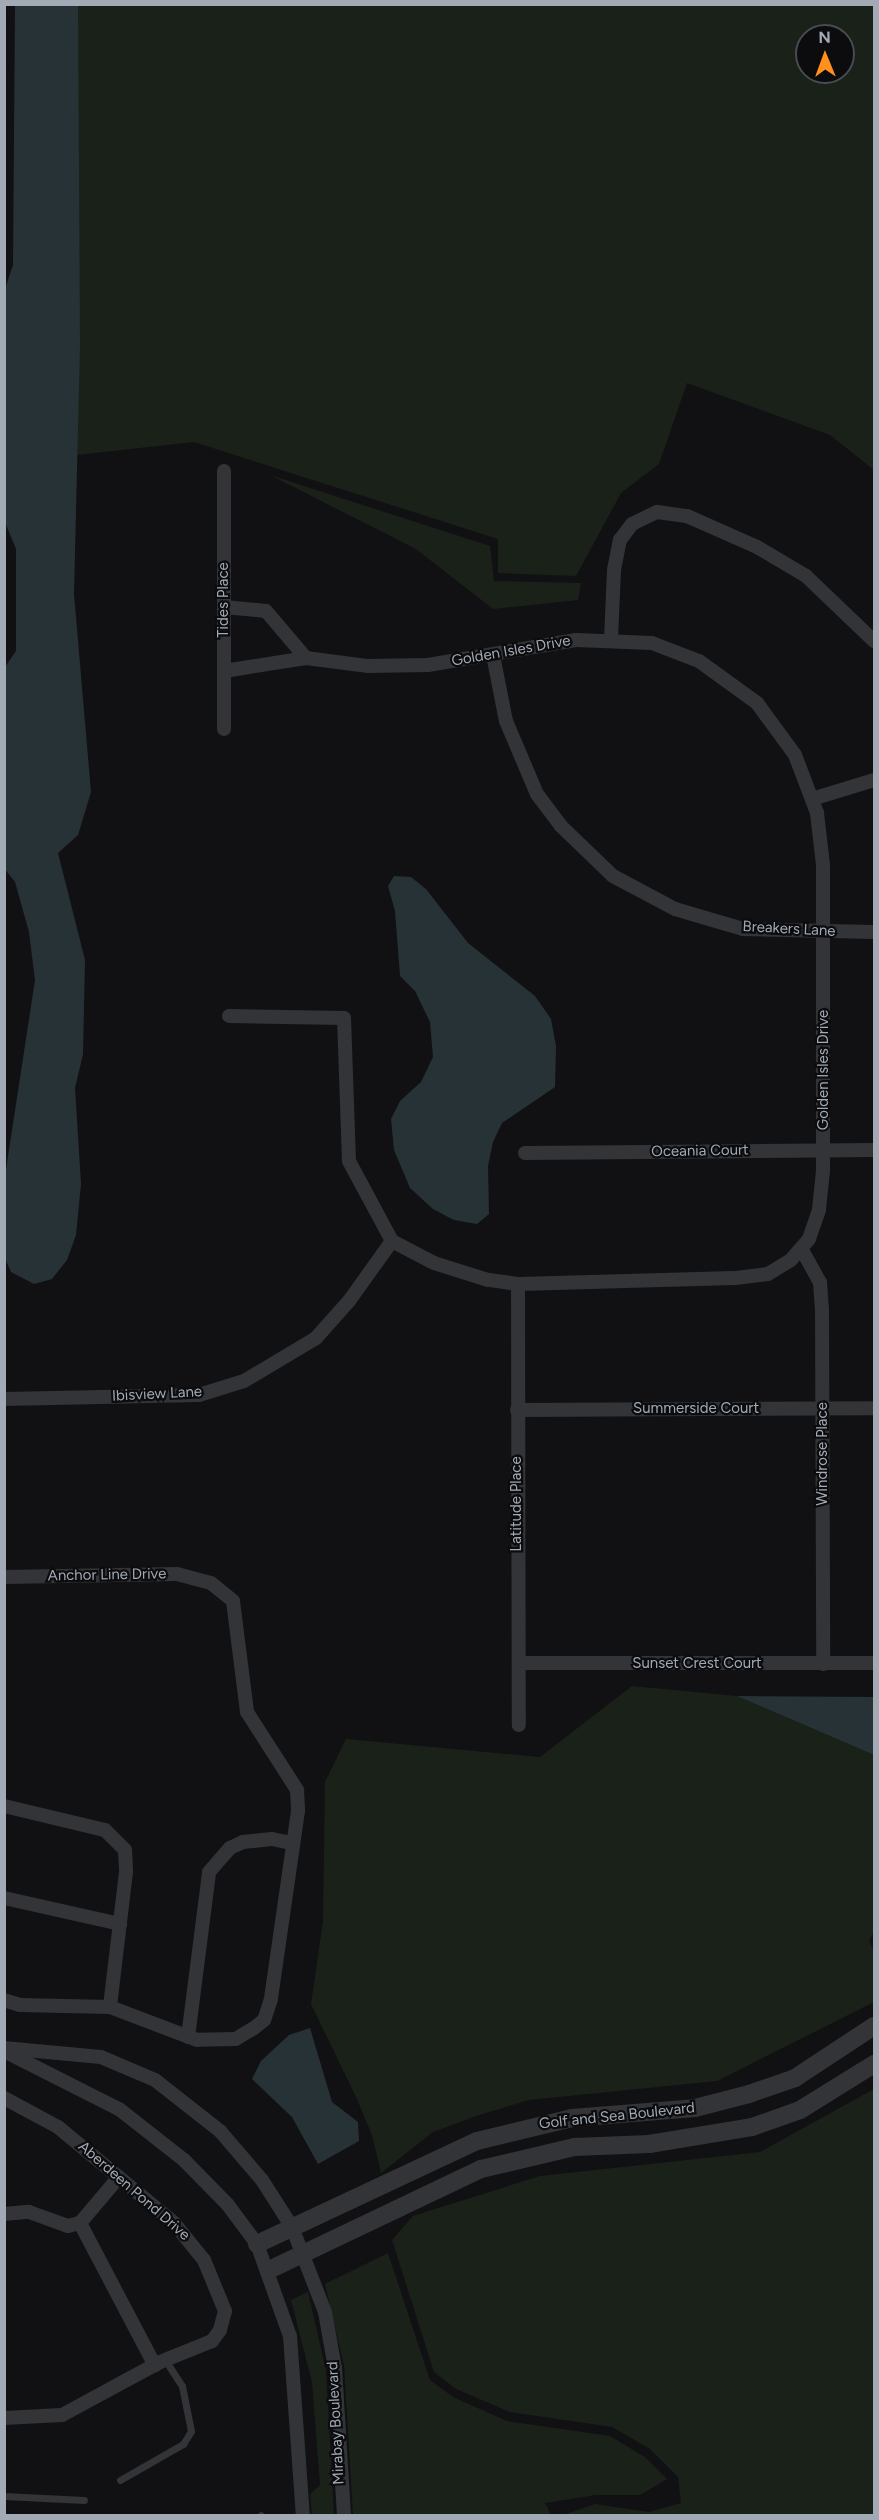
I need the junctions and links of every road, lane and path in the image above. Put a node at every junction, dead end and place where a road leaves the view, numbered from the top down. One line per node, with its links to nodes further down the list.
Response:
1 (224, 471): 2 (street, Tides Place)
2 (224, 607): 6 (street); 7 (street, Tides Place)
3 (610, 639): 4 (street); 5 (street, Golden Isles Drive); 10 (street, Golden Isles Drive)
4 (874, 641)
5 (494, 655): 6 (street, Golden Isles Drive); 11 (street, Breakers Lane)
6 (306, 658): 7 (street, Golden Isles Drive)
7 (224, 671): 8 (street, Tides Place)
8 (224, 729)
9 (874, 780): 10 (street)
10 (812, 799): 11 (street, Golden Isles Drive)
11 (824, 932): 12 (street, Breakers Lane); 14 (street, Golden Isles Drive)
12 (874, 932)
13 (229, 1016): 17 (street)
14 (824, 1150): 15 (street, Oceania Court); 16 (street, Oceania Court); 18 (street, Golden Isles Drive)
15 (874, 1150)
16 (525, 1153)
17 (392, 1240): 19 (street); 20 (street, Ibisview Lane)
18 (802, 1250): 19 (street); 21 (street, Windrose Place)
19 (518, 1284): 23 (street, Latitude Place)
20 (4, 1399)
21 (823, 1408): 22 (street, Summerside Court); 23 (street, Summerside Court); 27 (street, Windrose Place)
22 (874, 1408)
23 (517, 1410): 26 (street, Latitude Place)
24 (4, 1577): 30 (street, Anchor Line Drive)
25 (874, 1663): 27 (street, Sunset Crest Court)
26 (519, 1664): 27 (street, Sunset Crest Court); 28 (street, Latitude Place)
27 (823, 1664)
28 (519, 1725)
29 (4, 1806): 32 (street)
30 (291, 1843): 36 (street, Anchor Line Drive); 36 (street)
31 (4, 1898): 32 (street)
32 (120, 1924): 34 (street)
33 (4, 2000): 34 (street, Anchor Line Drive)
34 (110, 2007): 36 (street, Anchor Line Drive)
35 (874, 2026): 43 (street, Golf and Sea Boulevard)
36 (188, 2037)
37 (4, 2050): 43 (street, Mirabay Boulevard); 44 (street, Mirabay Boulevard)
38 (874, 2064): 45 (street, Golf and Sea Boulevard)
39 (4, 2098): 40 (street, Aberdeen Pond Drive)
40 (119, 2177): 42 (street); 47 (street, Aberdeen Pond Drive)
41 (4, 2214): 42 (street)
42 (80, 2223): 47 (street)
43 (292, 2227): 44 (street, Golf and Sea Boulevard); 45 (street, Mirabay Boulevard)
44 (257, 2244): 46 (street, Mirabay Boulevard)
45 (304, 2254): 46 (street, Golf and Sea Boulevard); 53 (street, Mirabay Boulevard)
46 (269, 2270): 52 (street, Mirabay Boulevard)
47 (160, 2363): 48 (street, Aberdeen Pond Drive); 49 (lane)
48 (4, 2418)
49 (120, 2480)
50 (4, 2496): 51 (lane)
51 (84, 2499)
52 (303, 2516)
53 (344, 2516)

